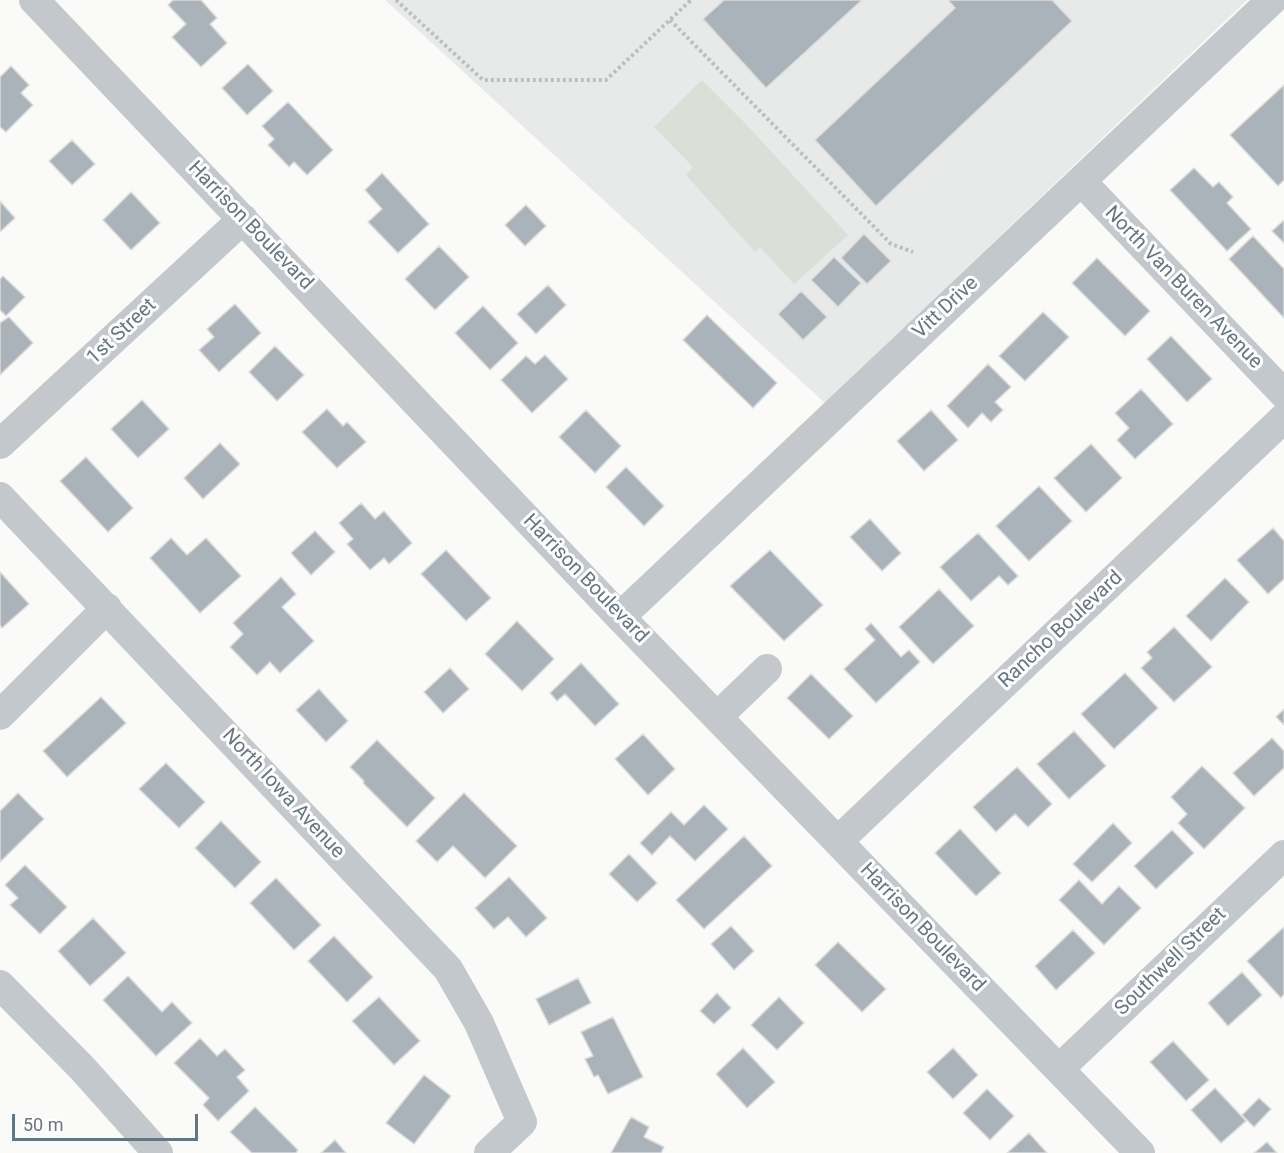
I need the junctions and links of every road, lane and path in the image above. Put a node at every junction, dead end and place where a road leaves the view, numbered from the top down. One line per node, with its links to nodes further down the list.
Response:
1 (34, 0): 7 (street, Harrison Boulevard)
2 (396, 0): 5 (path)
3 (691, 0): 5 (path)
4 (1272, 0): 6 (street, Vitt Drive)
5 (670, 20): 8 (path)
6 (1081, 181): 9 (street, North Van Buren Avenue); 14 (street, Vitt Drive)
7 (243, 219): 11 (street, 1st Street); 14 (street, Harrison Boulevard)
8 (913, 252)
9 (1284, 394)
10 (1284, 418): 18 (street, Rancho Boulevard)
11 (0, 444)
12 (0, 497): 13 (street, North Iowa Avenue)
13 (107, 608): 16 (street); 23 (street, North Iowa Avenue)
14 (620, 616): 17 (street, Harrison Boulevard)
15 (767, 669): 17 (street)
16 (0, 715)
17 (718, 716): 18 (street, Harrison Boulevard)
18 (838, 841): 21 (street, Harrison Boulevard)
19 (1284, 855): 21 (street, Southwell Street)
20 (0, 985): 22 (street)
21 (1059, 1069): 24 (street, Harrison Boulevard)
22 (158, 1153)
23 (489, 1153)
24 (1140, 1153)

